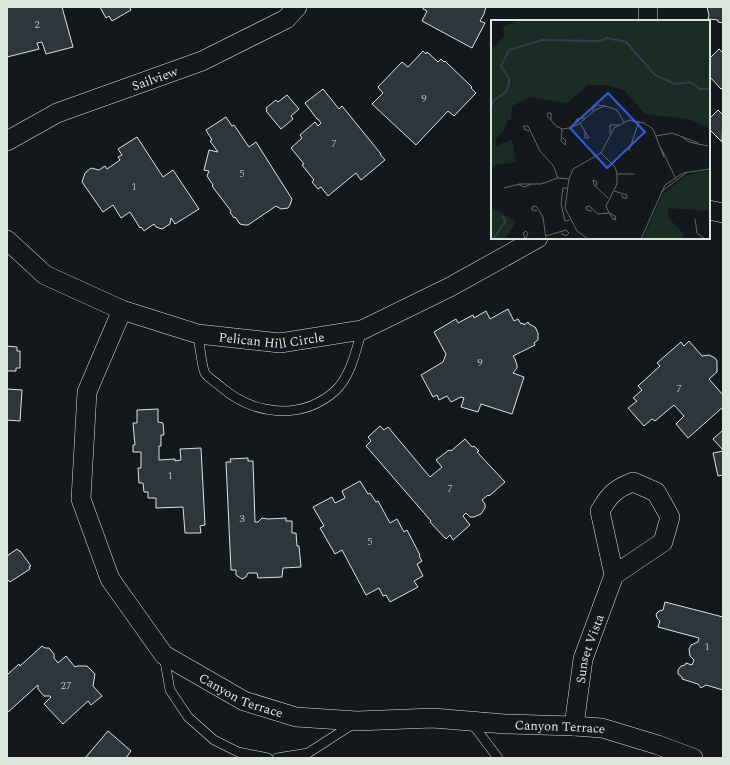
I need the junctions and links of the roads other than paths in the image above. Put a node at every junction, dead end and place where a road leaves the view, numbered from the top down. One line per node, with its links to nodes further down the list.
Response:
1 (297, 7): 4 (street, Sailview)
2 (648, 7): 3 (street)
3 (648, 20)
4 (7, 141)
5 (710, 210): 6 (street)
6 (723, 213)
7 (536, 239): 10 (street, Pelican Hill Circle)
8 (7, 240): 9 (street, Pelican Hill Circle)
9 (122, 310): 11 (street, Pelican Hill Circle); 13 (street, Canyon Terrace)
10 (362, 330): 11 (street, Pelican Hill Circle); 11 (lane)
11 (198, 334)
12 (614, 575): 12 (street); 16 (street, Sunset Vista)
13 (164, 655): 14 (street, Canyon Terrace); 18 (lane)
14 (357, 721): 15 (street, Canyon Terrace); 19 (lane)
15 (471, 722): 16 (street, Canyon Terrace); 20 (lane)
16 (574, 726): 17 (street, Canyon Terrace)
17 (681, 756)
18 (268, 758)
19 (277, 758)
20 (498, 758)

